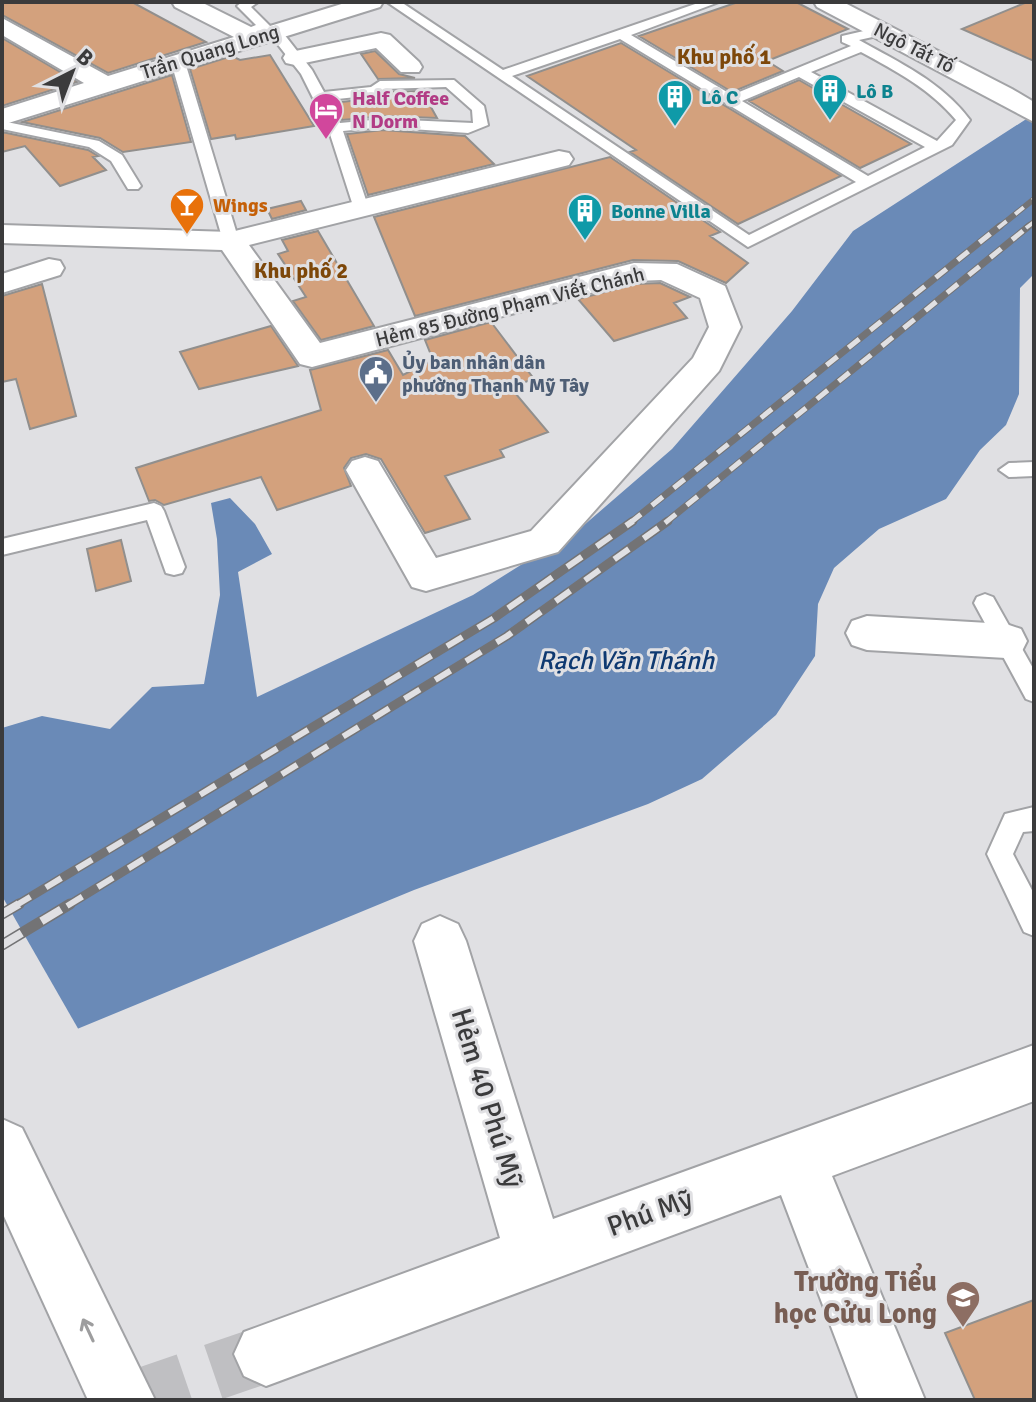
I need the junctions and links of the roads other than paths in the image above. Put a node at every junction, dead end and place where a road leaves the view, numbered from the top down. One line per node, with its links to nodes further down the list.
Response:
1 (183, 2): 10 (street)
2 (252, 2): 10 (lane)
3 (372, 2): 10 (street, Trần Quang Long)
4 (393, 2): 17 (lane)
5 (713, 2): 9 (lane)
6 (825, 2): 8 (street, Ngô Tất Tố)
7 (2, 25): 18 (street)
8 (881, 31): 11 (lane); 22 (street, Ngô Tất Tố)
9 (621, 34): 17 (lane); 19 (lane)
10 (258, 35): 13 (lane); 14 (street, Trần Quang Long)
11 (847, 39): 12 (lane); 19 (lane)
12 (861, 47): 16 (lane); 26 (lane)
13 (295, 58): 15 (street); 20 (lane)
14 (178, 62): 18 (street, Trần Quang Long); 32 (lane)
15 (410, 67)
16 (800, 72): 21 (lane); 26 (lane)
17 (502, 75): 28 (lane)
18 (105, 85): 23 (street, Trần Quang Long)
19 (717, 91): 21 (lane)
20 (319, 97): 25 (lane); 25 (lane)
21 (731, 100): 28 (lane)
22 (1034, 114)
23 (2, 117)
24 (2, 125): 29 (lane)
25 (335, 128): 30 (lane)
26 (936, 147): 28 (lane)
27 (559, 159): 30 (street)
28 (867, 182)
29 (133, 186)
30 (361, 209): 32 (street)
31 (2, 234): 32 (street)
32 (231, 241): 36 (street, Hẻm 85 Đường Phạm Viết Chánh)
33 (49, 268): 34 (street)
34 (2, 284)
35 (1034, 469): 37 (lane)
36 (365, 470)
37 (1009, 470)
38 (2, 547): 39 (lane)
39 (174, 567)
40 (985, 603): 42 (lane)
41 (867, 633): 42 (street)
42 (1006, 641): 43 (lane)
43 (1034, 692)
44 (1034, 819): 45 (lane)
45 (1034, 923)
46 (440, 941): 50 (street, Hẻm 40 Phú Mỹ)
47 (1034, 1073): 49 (street, Phú Mỹ)
48 (2, 1148): 52 (street, one-way to 48)
49 (796, 1159): 50 (street, Phú Mỹ); 53 (street)
50 (535, 1256): 51 (street, Phú Mỹ)
51 (266, 1354)
52 (122, 1400)
53 (892, 1400)

